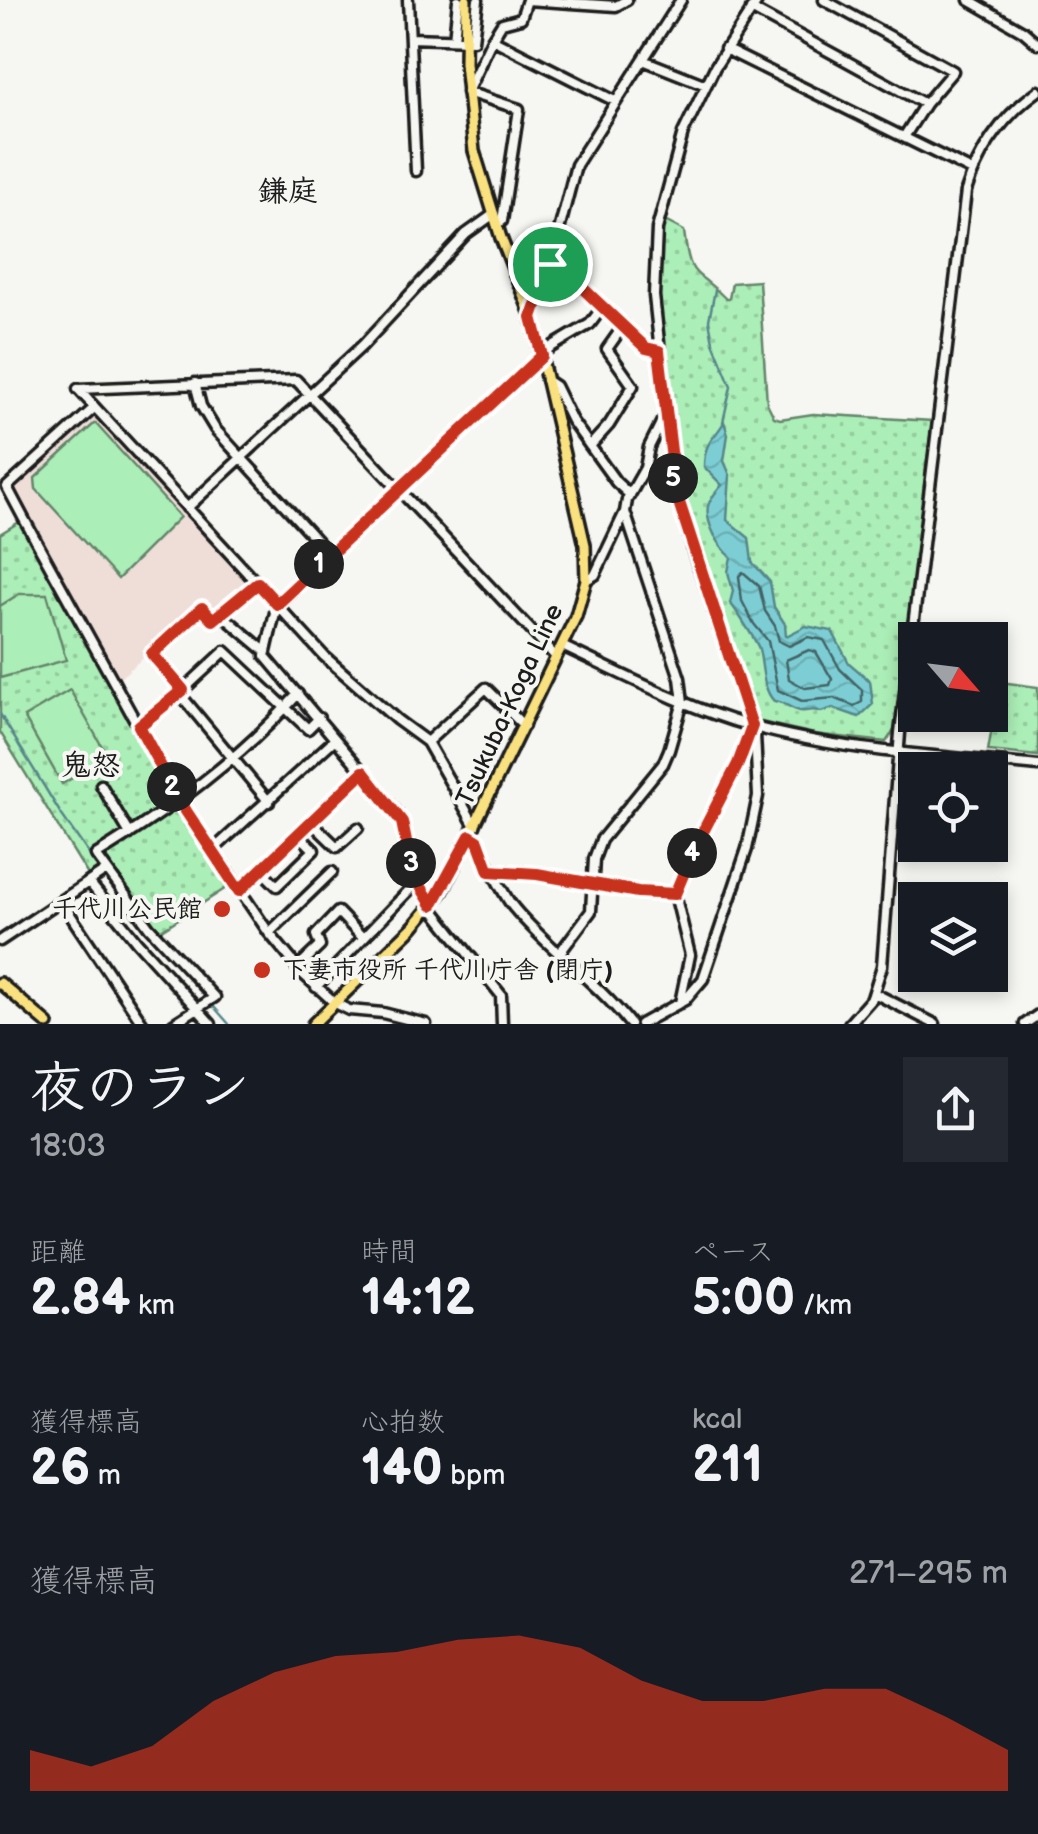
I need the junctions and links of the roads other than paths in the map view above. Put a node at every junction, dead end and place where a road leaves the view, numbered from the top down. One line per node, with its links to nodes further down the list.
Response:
1 (408, 0): 11 (street)
2 (458, 0): 12 (street)
3 (466, 0): 12 (main road, Tsukuba-Koga Line)
4 (478, 0): 12 (street)
5 (627, 0): 13 (street)
6 (681, 0): 17 (street)
7 (758, 0): 10 (street)
8 (824, 0): 22 (street)
9 (969, 0): 14 (street)
10 (751, 9): 15 (street); 22 (street)
11 (410, 38): 12 (street); 25 (street)
12 (464, 39): 16 (street); 20 (main road, Tsukuba-Koga Line)
13 (492, 40): 16 (street); 21 (street)
14 (1038, 44)
15 (726, 49): 18 (street); 23 (street)
16 (486, 53): 20 (street)
17 (643, 60): 18 (street); 21 (street)
18 (706, 85): 32 (street)
19 (1038, 91): 24 (street)
20 (466, 92): 26 (main road, Tsukuba-Koga Line); 26 (street)
21 (615, 101): 27 (street)
22 (925, 104): 23 (street)
23 (904, 137): 24 (street)
24 (972, 171): 63 (street)
25 (416, 172)
26 (496, 220): 28 (main road, Tsukuba-Koga Line); 36 (street)
27 (550, 266): 28 (street); 29 (street); 30 (street)
28 (514, 275): 30 (main road, Tsukuba-Koga Line)
29 (602, 308): 31 (street); 33 (street)
30 (532, 317): 33 (main road, Tsukuba-Koga Line)
31 (624, 325): 32 (street); 39 (street)
32 (659, 351): 38 (street)
33 (541, 354): 34 (main road, Tsukuba-Koga Line); 41 (street)
34 (546, 380): 39 (street); 46 (main road, Tsukuba-Koga Line)
35 (195, 383): 36 (street); 37 (street); 40 (street)
36 (310, 394): 40 (street); 41 (street)
37 (94, 408): 43 (street); 58 (street)
38 (668, 419): 42 (street); 60 (street)
39 (590, 446): 42 (street)
40 (239, 459): 43 (street); 45 (street)
41 (400, 490): 45 (street); 52 (street)
42 (630, 495): 44 (street)
43 (187, 508): 47 (street)
44 (625, 512): 46 (street); 55 (street)
45 (329, 554): 48 (street)
46 (586, 580): 50 (main road, Tsukuba-Koga Line)
47 (258, 583): 48 (street); 49 (street)
48 (277, 604): 51 (street); 62 (street)
49 (221, 614): 51 (street); 53 (street)
50 (562, 646): 52 (main road, Tsukuba-Koga Line); 55 (street)
51 (266, 652): 54 (street)
52 (556, 658): 59 (main road, Tsukuba-Koga Line)
53 (181, 692): 56 (street); 58 (street); 64 (street)
54 (298, 694): 56 (street); 57 (street)
55 (683, 702): 60 (street); 84 (street)
56 (285, 708): 57 (street); 64 (street)
57 (319, 718): 61 (street)
58 (139, 726): 70 (street)
59 (524, 726): 62 (street); 74 (main road, Tsukuba-Koga Line)
60 (752, 726): 63 (street); 86 (street); 98 (street)
61 (334, 740): 68 (street); 71 (street)
62 (427, 742): 74 (street)
63 (899, 752)
64 (234, 760): 70 (street); 71 (street)
65 (1008, 763): 67 (street)
66 (898, 765): 96 (street)
67 (1038, 766)
68 (363, 772): 72 (street); 82 (street)
69 (101, 785): 75 (street)
70 (180, 802): 75 (street); 77 (street)
71 (269, 802): 77 (street)
72 (310, 822): 73 (street); 76 (street)
73 (358, 828)
74 (473, 831): 80 (street); 88 (main road, Tsukuba-Koga Line)
75 (130, 834): 79 (street)
76 (298, 834): 78 (street); 78 (street)
77 (212, 851): 85 (street)
78 (261, 870): 85 (street)
79 (105, 871): 83 (street); 99 (street)
80 (489, 871): 84 (street); 92 (street)
81 (332, 872): 89 (street)
82 (418, 881): 88 (street); 90 (street)
83 (89, 882): 87 (street); 99 (street)
84 (593, 884): 86 (street); 92 (street)
85 (239, 891): 89 (street)
86 (675, 894): 98 (street)
87 (61, 902): 91 (street); 104 (street)
88 (432, 905): 97 (main road, Tsukuba-Koga Line); 109 (street)
89 (268, 934): 93 (street)
90 (363, 938): 93 (street); 95 (street)
91 (0, 941)
92 (559, 954): 110 (street)
93 (297, 968): 95 (street)
94 (0, 983): 103 (main road)
95 (316, 987): 97 (street)
96 (874, 993): 100 (street); 112 (street)
97 (335, 1003): 102 (street); 107 (main road, Tsukuba-Koga Line)
98 (680, 1003): 111 (street)
99 (195, 1009): 105 (street); 106 (street)
100 (910, 1011): 113 (street); 114 (street)
101 (1038, 1015): 115 (street)
102 (397, 1021): 108 (street)
103 (48, 1024)
104 (144, 1024)
105 (173, 1024)
106 (211, 1024)
107 (313, 1024)
108 (426, 1024)
109 (502, 1024)
110 (630, 1024)
111 (641, 1024)
112 (848, 1024)
113 (904, 1024)
114 (935, 1024)
115 (1025, 1024)

